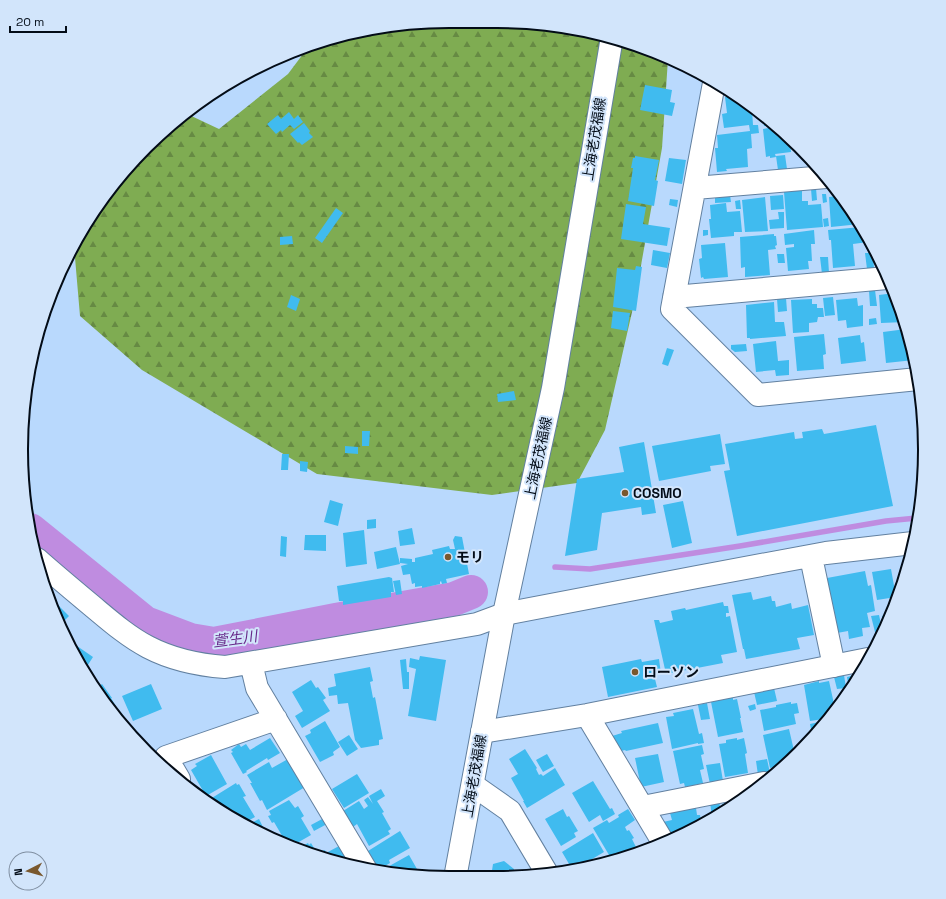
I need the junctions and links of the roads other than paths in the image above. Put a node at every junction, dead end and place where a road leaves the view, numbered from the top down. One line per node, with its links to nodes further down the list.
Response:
1 (611, 44): 11 (street, 上海老茂福線)
2 (713, 88): 4 (street)
3 (818, 178): 4 (street)
4 (695, 188): 6 (street)
5 (882, 278): 6 (street)
6 (674, 297): 7 (street)
7 (912, 380)
8 (907, 544): 9 (street)
9 (811, 557): 11 (street); 14 (street)
10 (44, 565): 13 (street)
11 (504, 614): 13 (street); 17 (street, 上海老茂福線)
12 (861, 661): 14 (street)
13 (251, 663): 16 (street)
14 (834, 666): 15 (street)
15 (587, 715): 17 (street); 21 (street)
16 (276, 720): 18 (street); 23 (street)
17 (482, 732): 19 (street, 上海老茂福線)
18 (171, 765)
19 (473, 785): 24 (street); 25 (street, 上海老茂福線)
20 (751, 786): 21 (street)
21 (643, 807): 22 (street)
22 (661, 838)
23 (361, 862)
24 (544, 868)
25 (456, 871)

